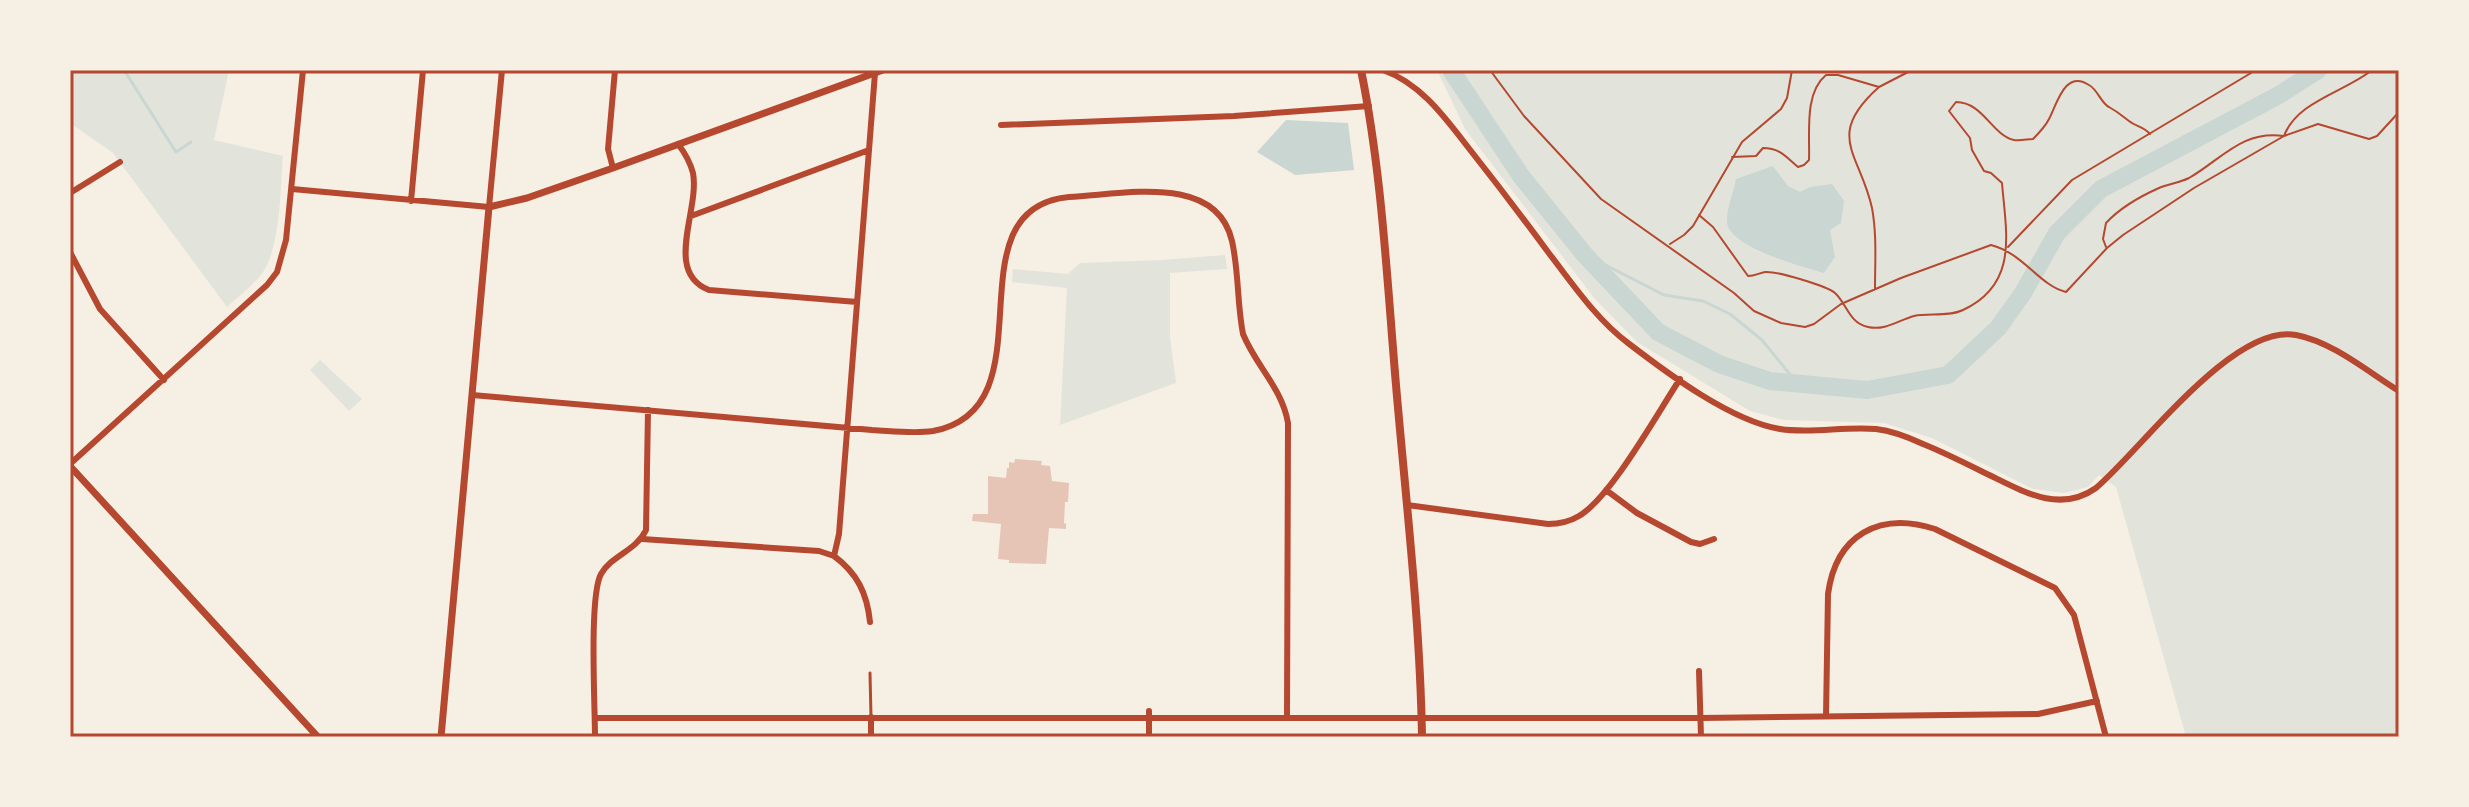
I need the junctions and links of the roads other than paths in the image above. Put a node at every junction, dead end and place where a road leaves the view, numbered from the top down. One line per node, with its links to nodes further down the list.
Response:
1 (303, 70): 14 (street)
2 (423, 70): 16 (street)
3 (502, 70): 17 (street)
4 (615, 70): 13 (street)
5 (1361, 70): 8 (main road)
6 (1383, 70): 21 (street)
7 (879, 71): 10 (street); 11 (street)
8 (1369, 106): 9 (street); 29 (main road)
9 (1001, 125)
10 (678, 144): 13 (street); 18 (street)
11 (869, 150): 18 (street); 20 (street)
12 (120, 162): 15 (street)
13 (613, 168): 17 (street)
14 (292, 189): 16 (street); 22 (street)
15 (70, 193)
16 (411, 201): 17 (street)
17 (489, 207): 24 (street)
18 (691, 216): 20 (street)
19 (70, 252): 22 (street)
20 (857, 302): 26 (street)
21 (1680, 379): 23 (street); 28 (street)
22 (164, 380): 27 (street)
23 (2399, 391)
24 (472, 395): 25 (street); 45 (street)
25 (648, 410): 26 (street); 30 (street)
26 (847, 427): 32 (street); 41 (street)
27 (70, 465): 44 (street)
28 (1606, 490): 29 (street); 31 (street)
29 (1407, 505): 43 (main road)
30 (642, 539): 32 (street); 40 (street)
31 (1714, 539)
32 (834, 556): 33 (street)
33 (870, 622)
34 (1699, 671): 42 (street)
35 (870, 673): 39 (lane)
36 (2097, 701): 38 (street); 38 (street); 51 (street)
37 (1149, 715): 39 (street); 41 (street); 48 (street)
38 (1826, 716): 42 (street)
39 (871, 717): 40 (street); 47 (street)
40 (595, 718): 46 (street)
41 (1287, 718): 43 (street)
42 (1700, 718): 43 (street); 50 (street)
43 (1422, 719): 49 (main road)
44 (318, 737)
45 (441, 737)
46 (595, 737)
47 (871, 737)
48 (1149, 737)
49 (1422, 737)
50 (1701, 737)
51 (2106, 737)

